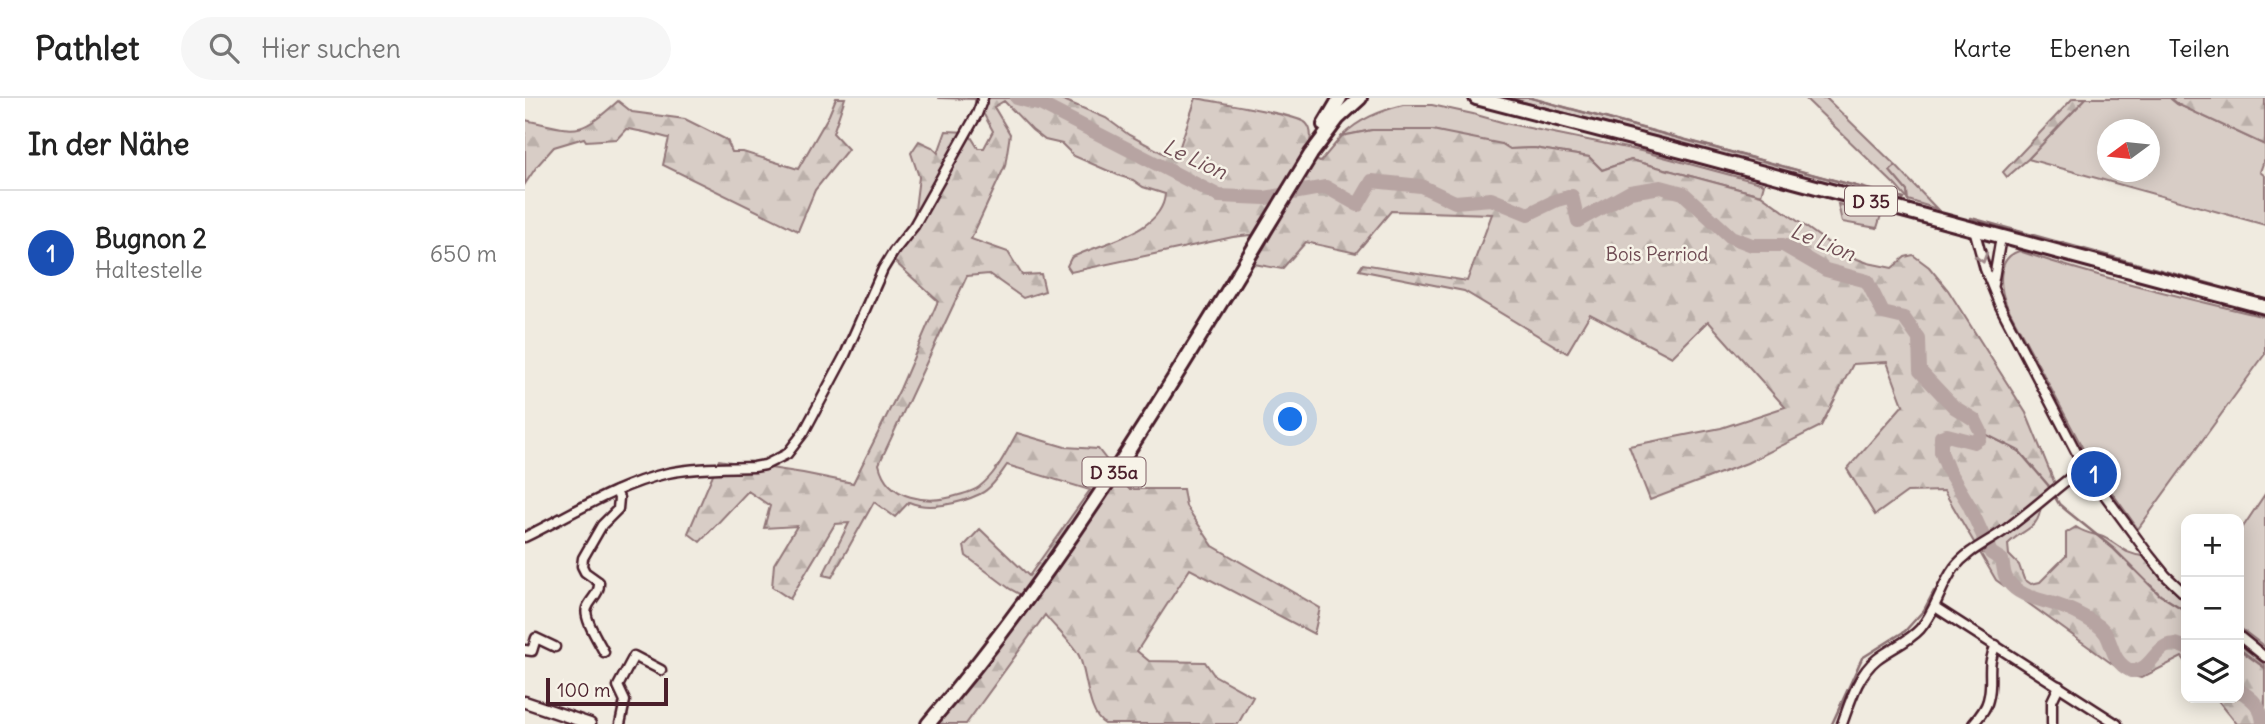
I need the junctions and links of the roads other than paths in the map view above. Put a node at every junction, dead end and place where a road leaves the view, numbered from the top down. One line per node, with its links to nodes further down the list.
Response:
1 (983, 98): 11 (street)
2 (1340, 98): 5 (main road, D 35a)
3 (1360, 98): 5 (main road, D 35a)
4 (1476, 98): 6 (main road, D 35)
5 (1311, 154): 26 (main road, D 35a)
6 (1974, 229): 7 (main road, D 35); 8 (street, one-way to 8)
7 (2001, 237): 8 (street); 9 (main road, D 35)
8 (1993, 287): 10 (street)
9 (2265, 307)
10 (2084, 467): 13 (street); 14 (street)
11 (616, 491): 12 (street); 19 (street)
12 (525, 537)
13 (2181, 590)
14 (1935, 607): 16 (street); 27 (street)
15 (2244, 640): 20 (street)
16 (1996, 645): 22 (street); 28 (street)
17 (555, 647): 18 (street)
18 (525, 650)
19 (604, 652)
20 (2265, 657)
21 (661, 670): 25 (street)
22 (2059, 686): 29 (street); 30 (street)
23 (525, 702): 24 (street)
24 (583, 723)
25 (620, 724)
26 (928, 724)
27 (1842, 724)
28 (1973, 724)
29 (2052, 724)
30 (2117, 724)

